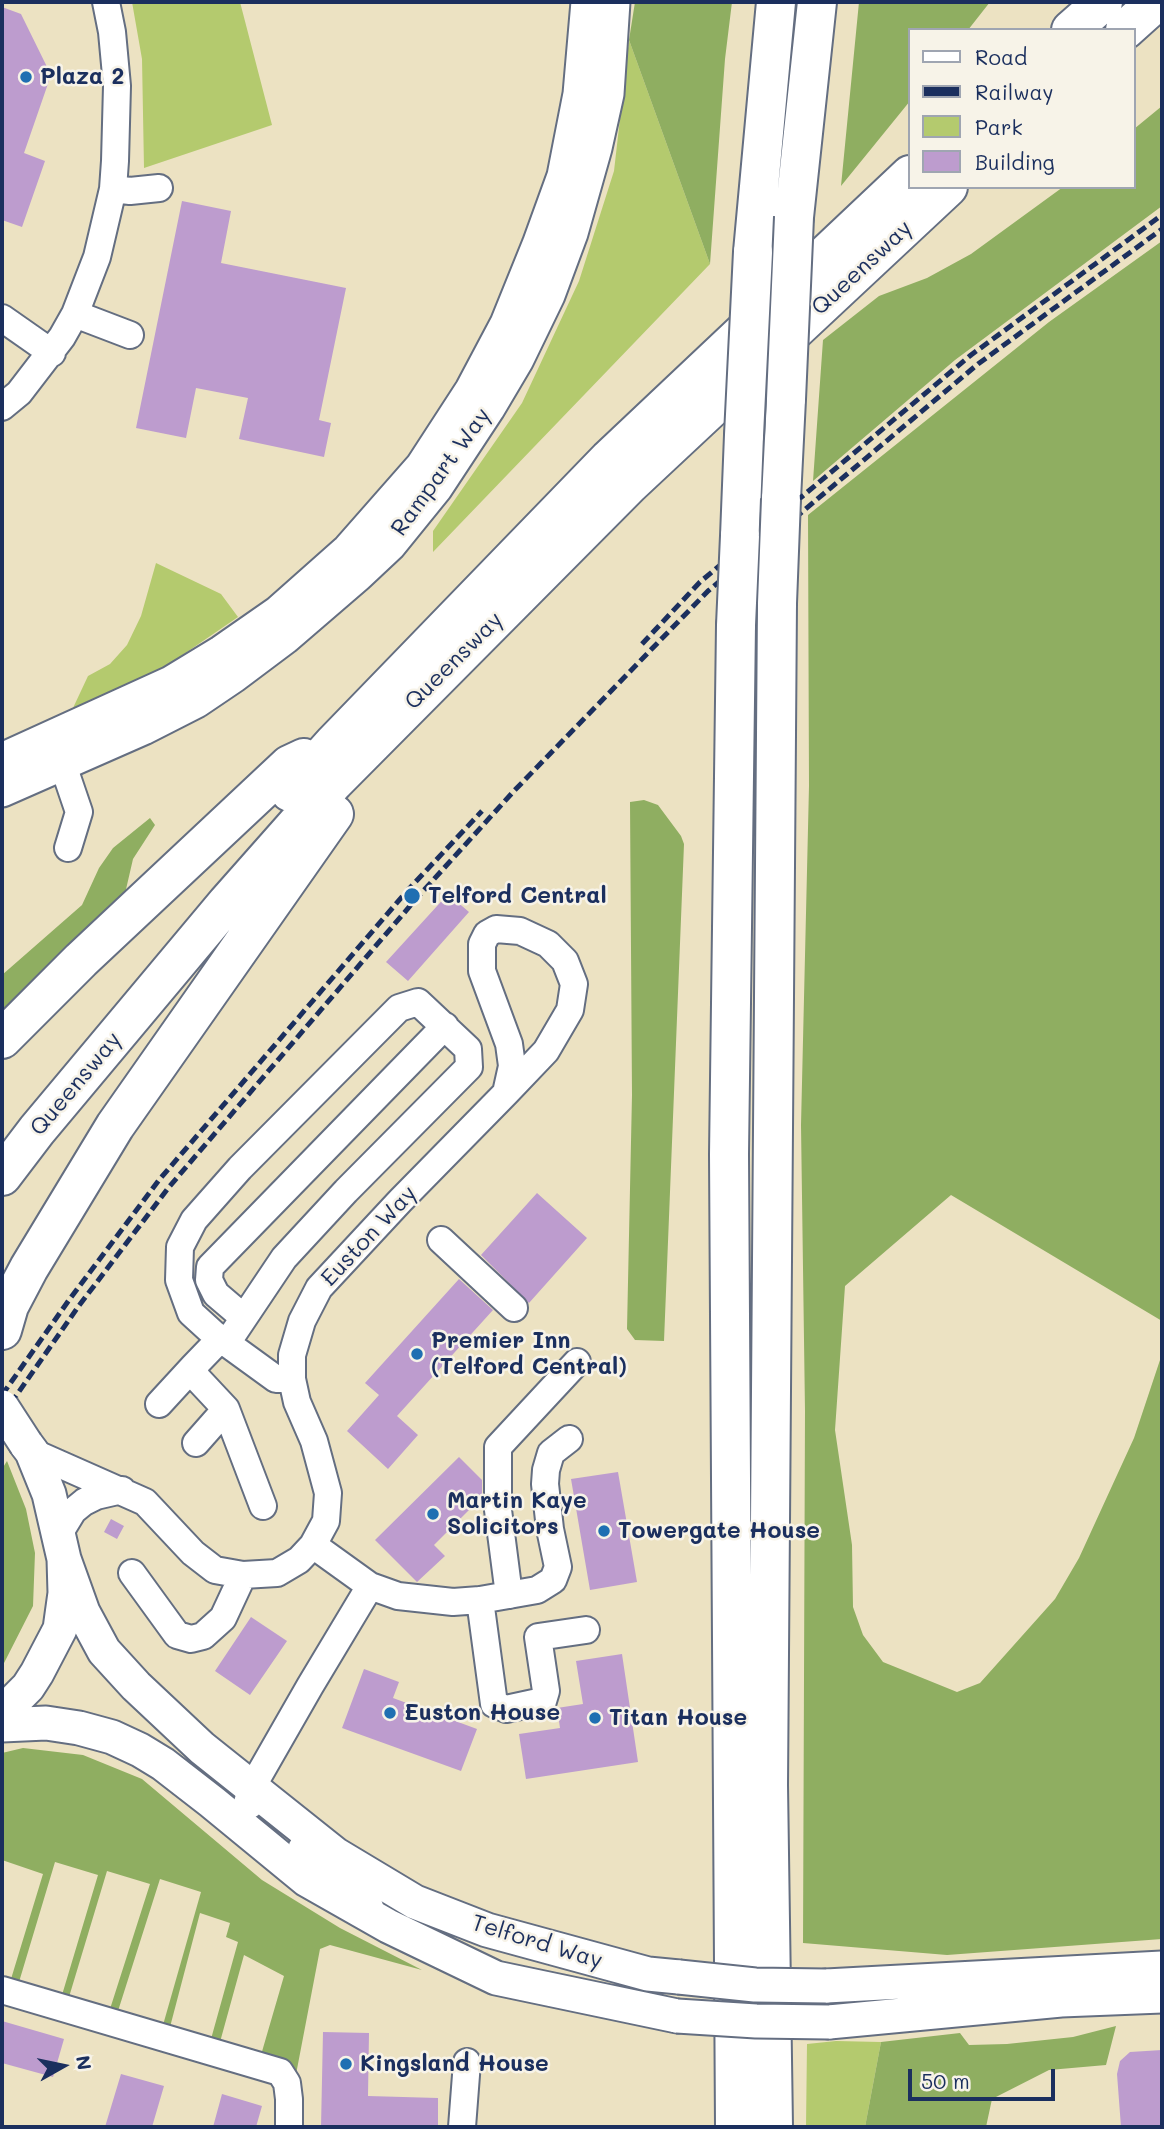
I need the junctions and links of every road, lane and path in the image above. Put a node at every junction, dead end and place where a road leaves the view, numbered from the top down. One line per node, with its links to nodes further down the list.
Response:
1 (106, 2): 12 (street)
2 (588, 2): 21 (main road, Rampart Way)
3 (613, 2): 22 (main road, Rampart Way)
4 (776, 2): 64 (highway, bridge)
5 (817, 2): 65 (highway, bridge)
6 (1103, 2): 8 (highway)
7 (1156, 2): 9 (highway)
8 (1073, 28)
9 (1127, 28)
10 (908, 177): 20 (highway, Queensway)
11 (159, 188): 12 (street)
12 (113, 189): 14 (street)
13 (946, 189): 19 (highway, Queensway)
14 (75, 314): 16 (street); 17 (street)
15 (2, 318): 17 (street)
16 (130, 335)
17 (52, 352): 18 (street)
18 (2, 407)
19 (395, 722): 29 (highway, Queensway); 33 (highway)
20 (334, 743): 26 (highway); 28 (highway, Queensway)
21 (2, 760)
22 (63, 765): 23 (main road, Rampart Way); 24 (street)
23 (2, 790)
24 (68, 848)
25 (445, 1026): 32 (street); 32 (street); 34 (street)
26 (2, 1038)
27 (506, 1093): 27 (street, Euston Way); 37 (street, Euston Way)
28 (2, 1133)
29 (2, 1176)
30 (441, 1240): 31 (street)
31 (514, 1308)
32 (243, 1317): 34 (street)
33 (2, 1330)
34 (224, 1341): 36 (street); 37 (street)
35 (577, 1362): 51 (street)
36 (193, 1367): 38 (street); 40 (street)
37 (292, 1380): 46 (street, Euston Way)
38 (159, 1404)
39 (2, 1408): 43 (main road, bridge)
40 (226, 1409): 42 (street); 45 (street)
41 (569, 1439): 51 (street)
42 (197, 1443)
43 (29, 1448): 44 (street, Euston Way); 47 (main road)
44 (122, 1490): 47 (street); 49 (street, Euston Way)
45 (263, 1506)
46 (313, 1545): 49 (street, Euston Way); 50 (street)
47 (62, 1546): 54 (main road); 56 (main road, Telford Way)
48 (132, 1573): 49 (street)
49 (243, 1575)
50 (370, 1586): 52 (street); 56 (street)
51 (509, 1595): 52 (street)
52 (481, 1600): 53 (street)
53 (586, 1630)
54 (2, 1713)
55 (2, 1725): 57 (main road, Telford Way)
56 (251, 1789): 57 (street); 58 (main road, Telford Way, bridge)
57 (388, 1926): 60 (main road, Telford Way, bridge)
58 (1162, 1968)
59 (2, 1990): 62 (street)
60 (1162, 1996)
61 (467, 2062): 63 (street)
62 (289, 2127)
63 (463, 2127)
64 (735, 2127)
65 (773, 2127)

